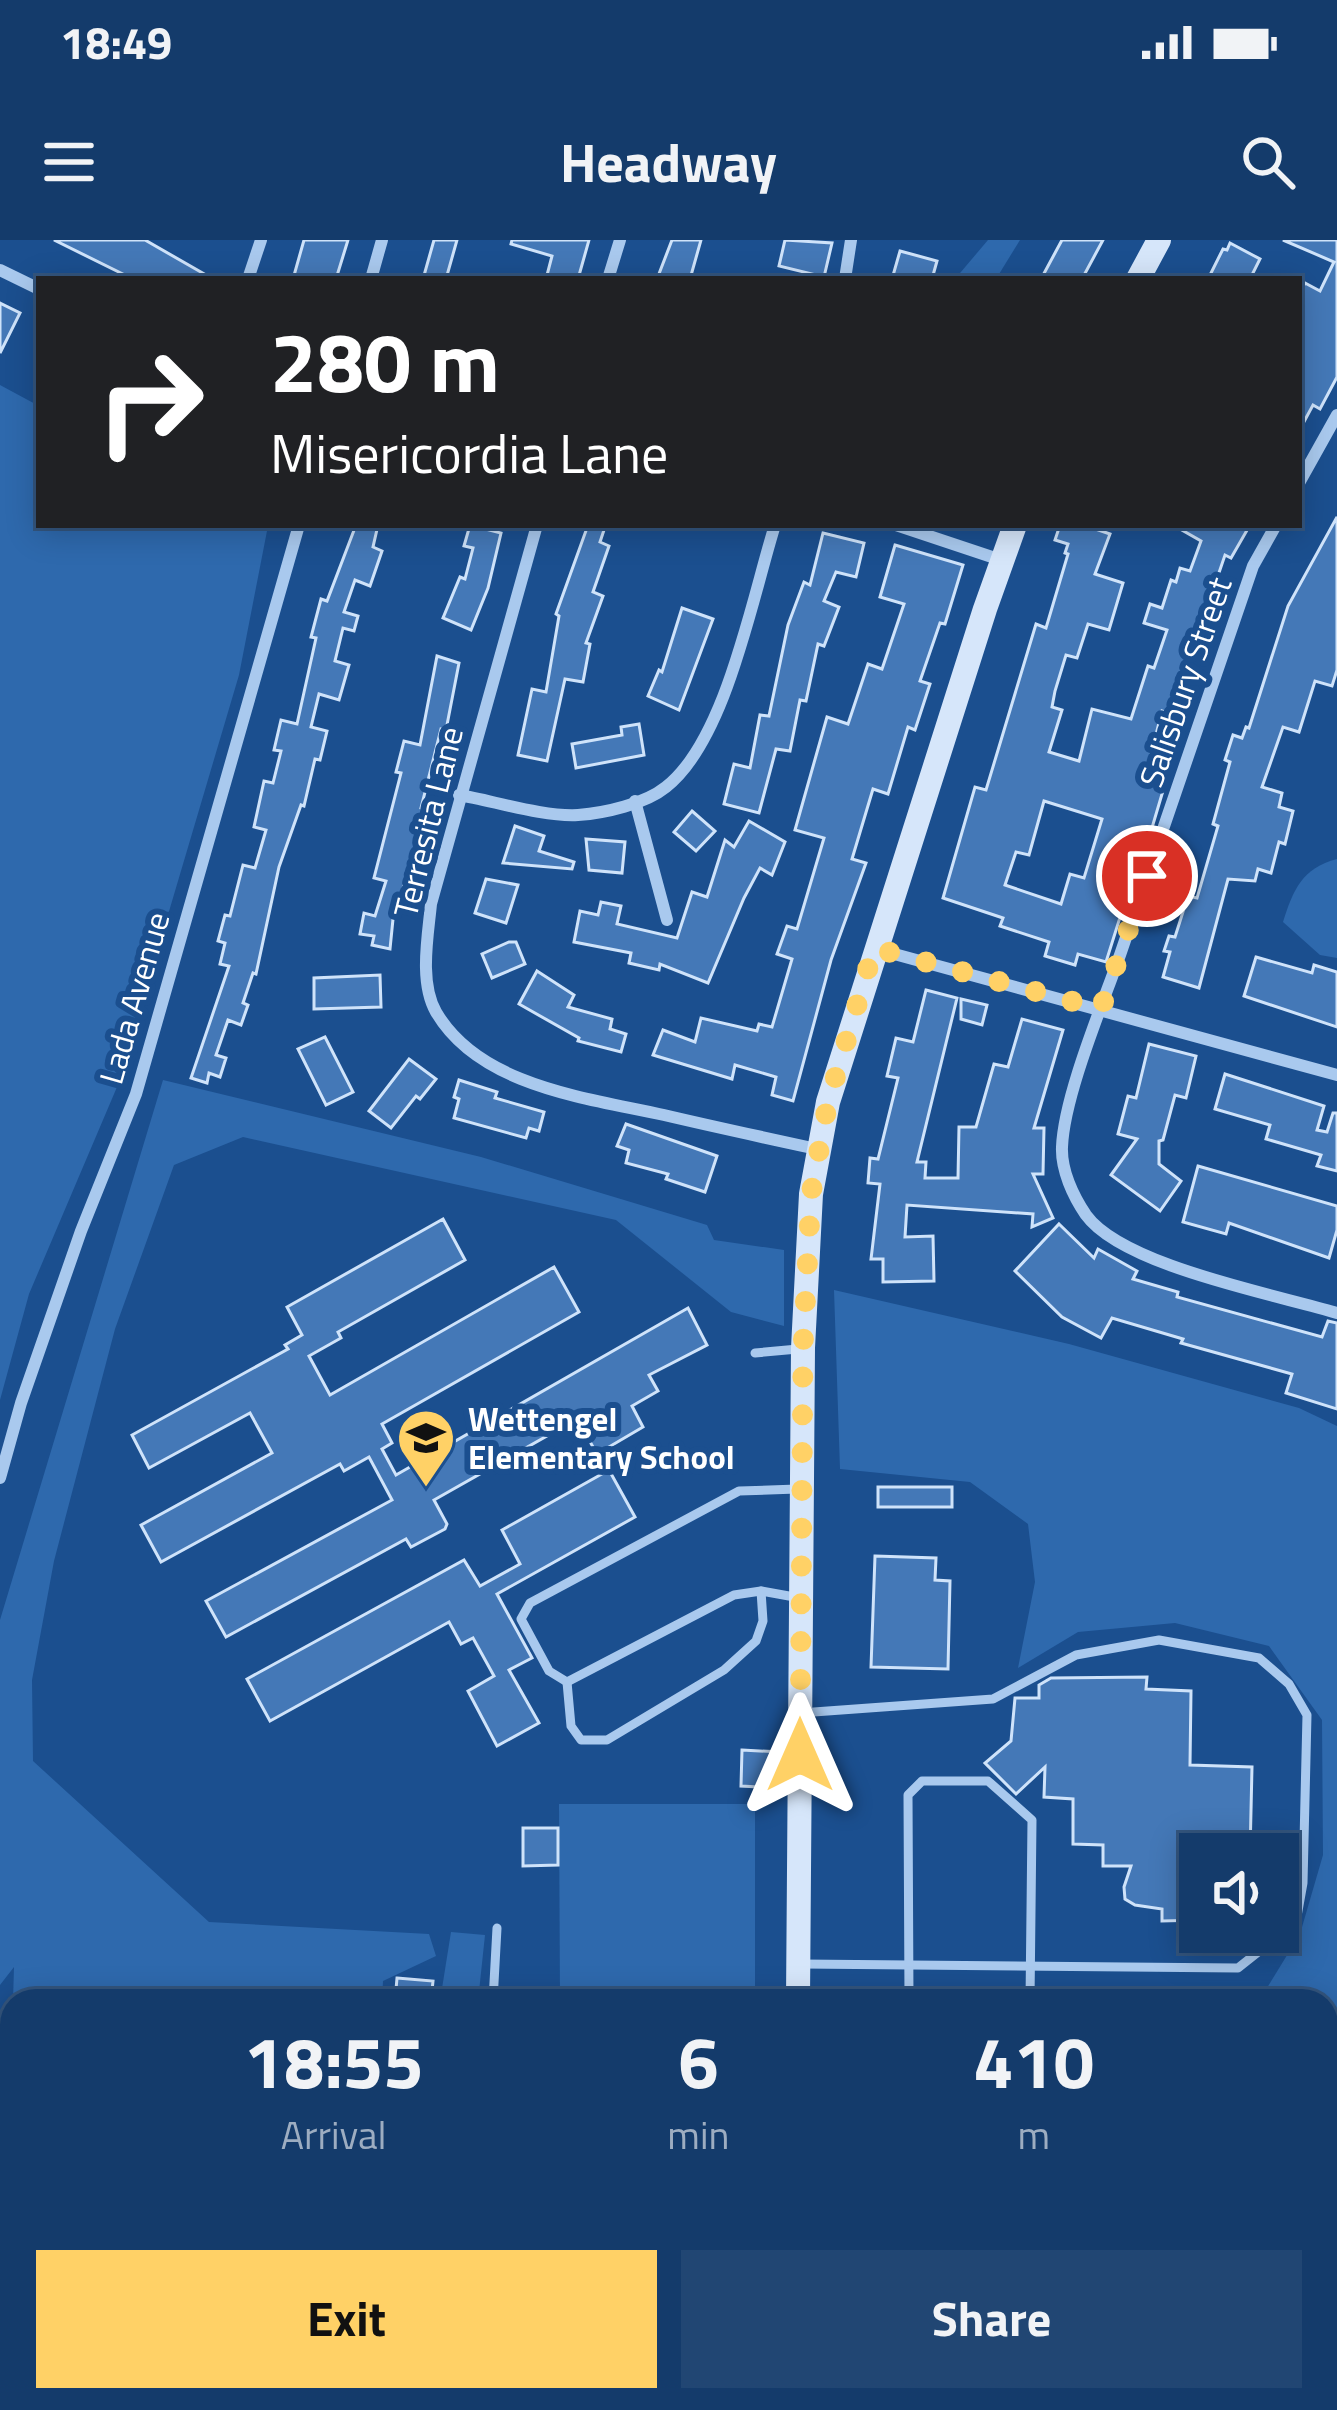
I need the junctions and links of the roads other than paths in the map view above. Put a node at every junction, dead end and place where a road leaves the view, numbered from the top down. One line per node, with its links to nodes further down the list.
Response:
1 (261, 240): 7 (street)
2 (382, 240): 8 (street)
3 (620, 240): 9 (street)
4 (851, 240): 10 (street)
5 (1159, 240): 11 (main road)
6 (0, 270): 12 (street)
7 (249, 276)
8 (372, 276)
9 (609, 276)
10 (845, 276)
11 (1140, 276)
12 (36, 288)
13 (1337, 415): 14 (street)
14 (1302, 478)
15 (298, 528): 32 (street, Lada Avenue)
16 (536, 528): 22 (street, Terresita Lane)
17 (774, 528): 23 (street)
18 (905, 528): 21 (street)
19 (1014, 528): 21 (main road)
20 (1274, 528): 26 (street, Salisbury Street)
21 (1001, 560): 25 (main road)
22 (459, 795): 23 (street); 28 (street, Terresita Lane)
23 (634, 801): 24 (street)
24 (667, 920)
25 (874, 948): 26 (street); 28 (main road)
26 (1101, 1009): 27 (street); 29 (street, Salisbury Street)
27 (1337, 1075)
28 (817, 1150): 30 (main road)
29 (1337, 1313)
30 (803, 1348): 31 (lane); 33 (main road)
31 (755, 1353)
32 (0, 1478)
33 (802, 1489): 35 (main road); 36 (lane)
34 (761, 1591): 35 (lane); 36 (lane); 36 (lane)
35 (801, 1598): 37 (main road)
36 (567, 1682)
37 (800, 1713): 39 (main road); 41 (lane)
38 (496, 1928): 42 (lane)
39 (799, 1964): 40 (lane); 43 (main road)
40 (908, 1965): 41 (lane); 41 (lane); 44 (lane)
41 (1030, 1966): 45 (lane)
42 (493, 1989)
43 (798, 1989)
44 (909, 1989)
45 (1030, 1989)

